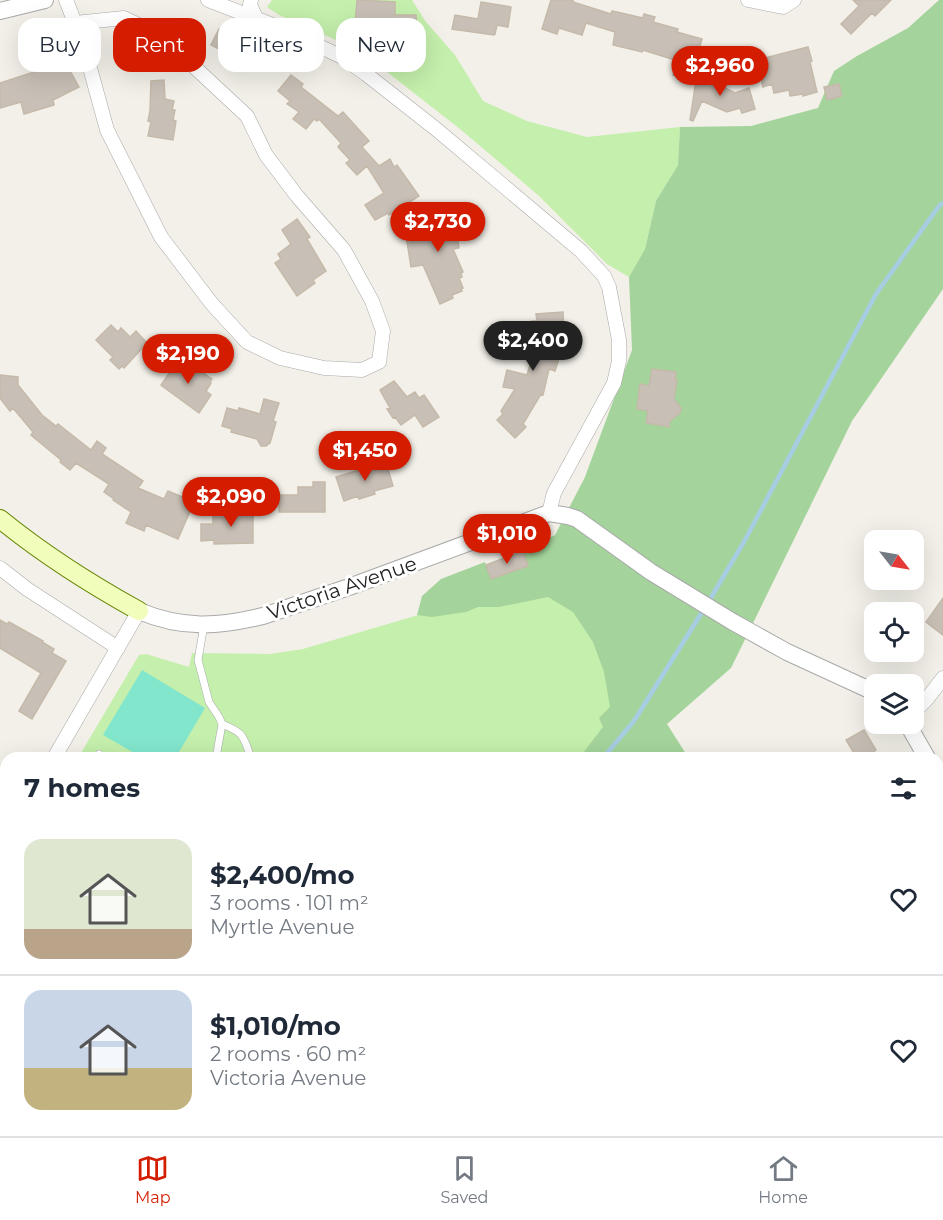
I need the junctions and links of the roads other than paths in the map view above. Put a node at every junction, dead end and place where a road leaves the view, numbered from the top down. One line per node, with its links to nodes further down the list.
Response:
1 (45, 0): 7 (street)
2 (66, 0): 8 (street)
3 (208, 0): 9 (street)
4 (251, 0): 9 (street)
5 (748, 0): 6 (street)
6 (794, 0)
7 (0, 11)
8 (73, 18)
9 (255, 18)
10 (75, 23): 10 (street)
11 (324, 49): 12 (street)
12 (549, 513): 16 (street, Victoria Avenue); 19 (street)
13 (0, 519): 15 (main road, Victoria Avenue)
14 (0, 568): 17 (street)
15 (139, 611): 16 (street, Victoria Avenue); 17 (street)
16 (204, 625): 21 (lane)
17 (118, 648): 23 (street)
18 (943, 678): 20 (street)
19 (864, 687)
20 (924, 702)
21 (222, 724): 24 (lane); 25 (lane)
22 (913, 734): 26 (street)
23 (57, 752)
24 (217, 752)
25 (249, 752)
26 (924, 752)

